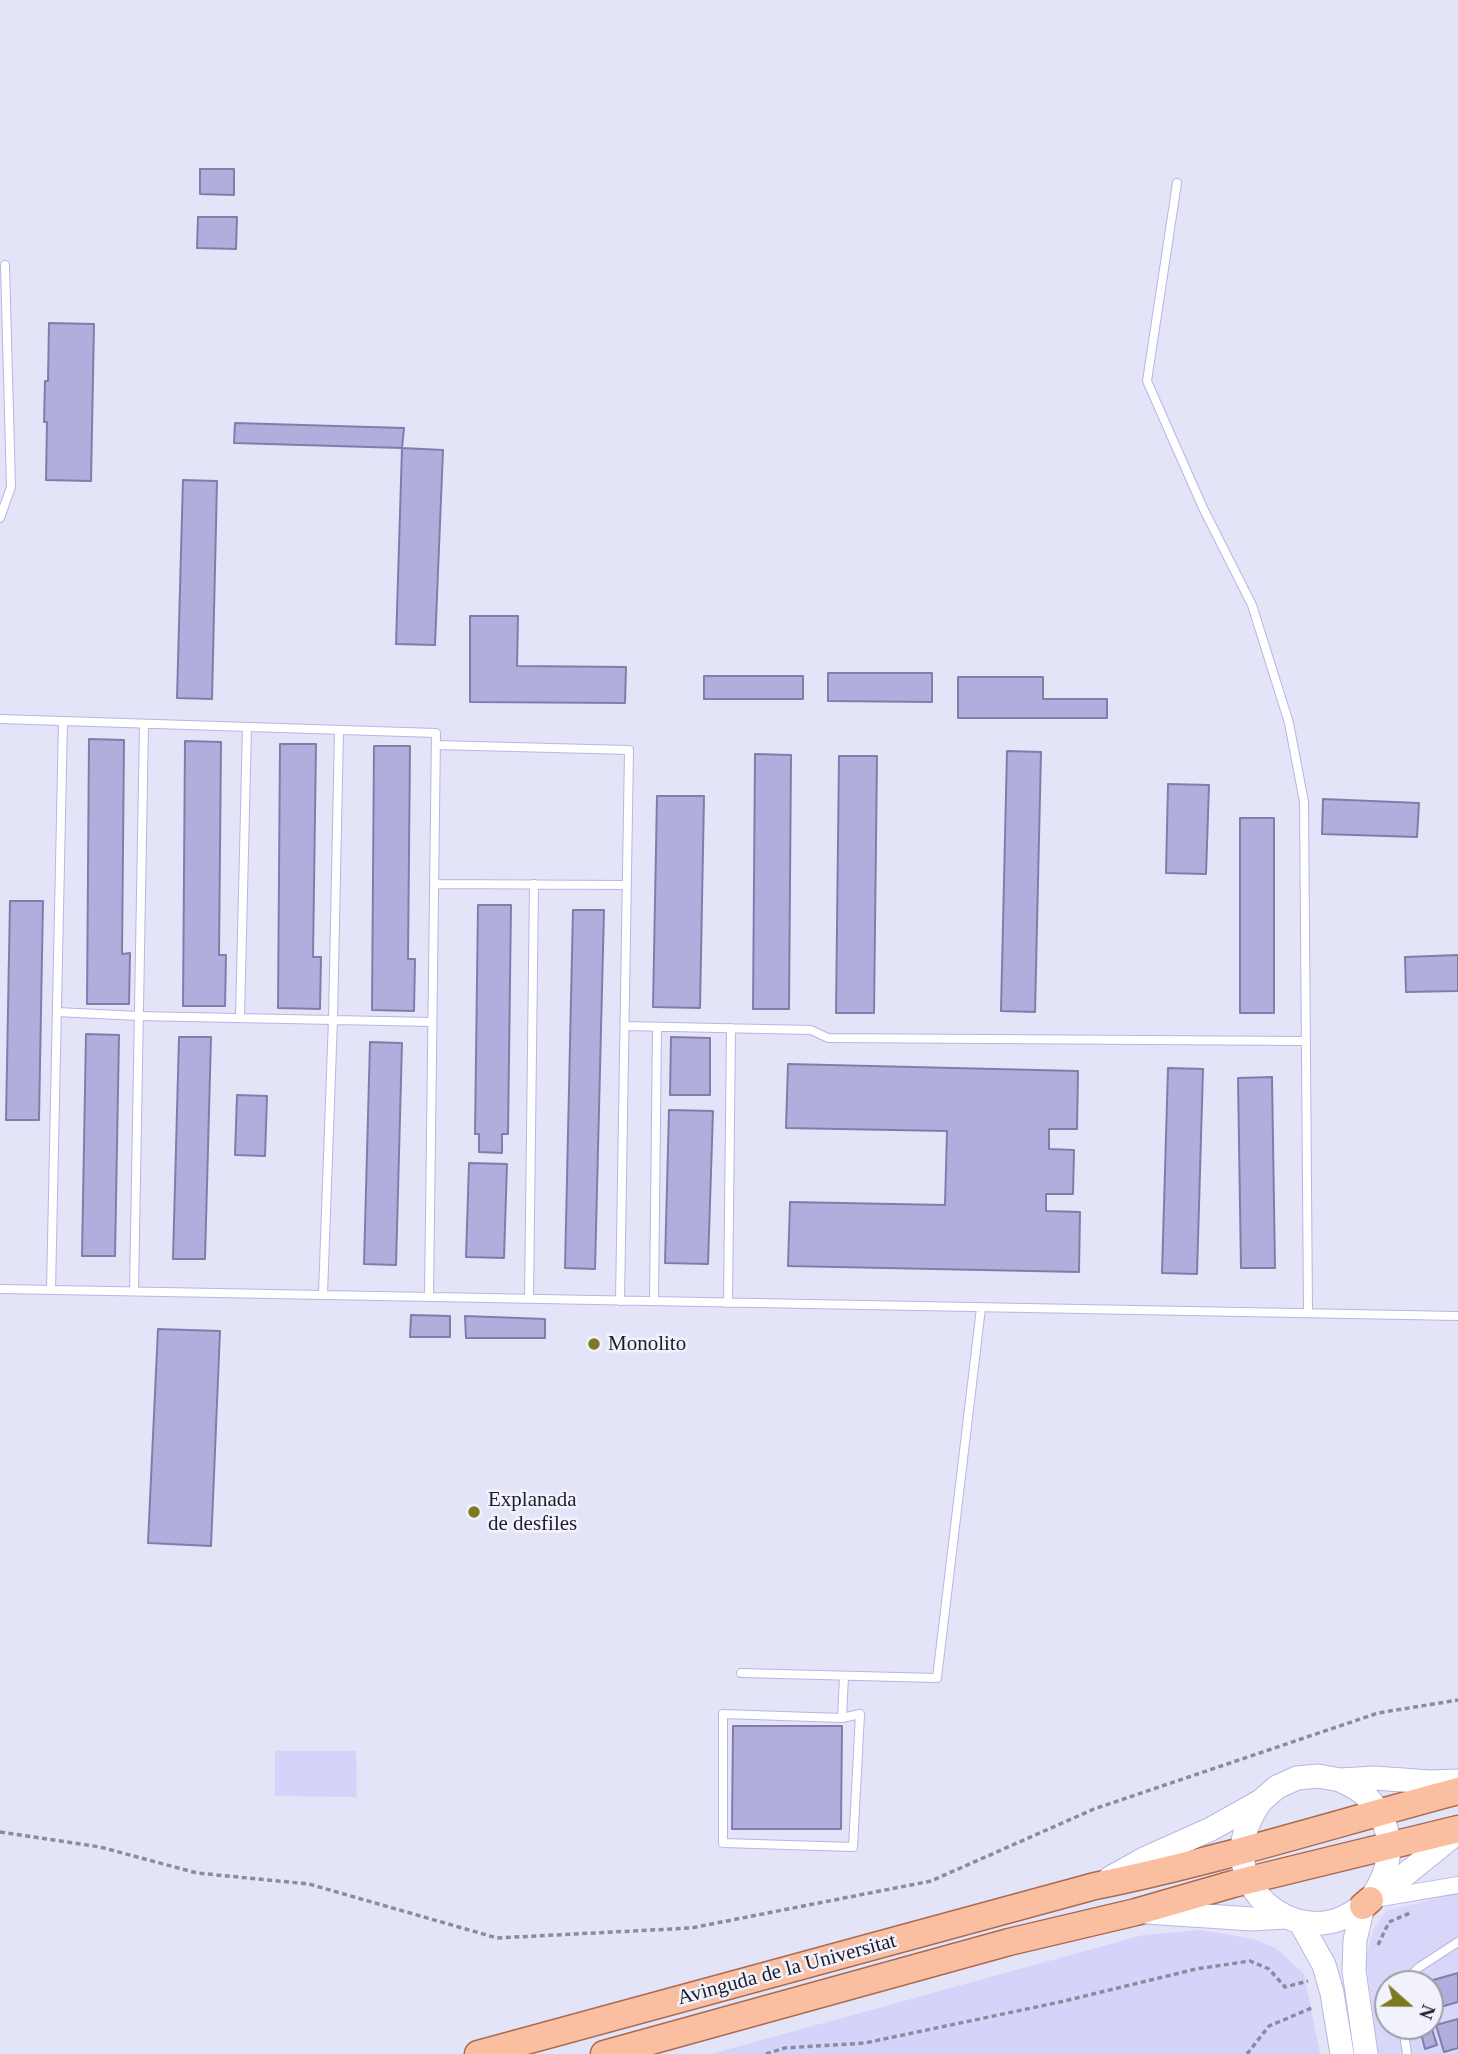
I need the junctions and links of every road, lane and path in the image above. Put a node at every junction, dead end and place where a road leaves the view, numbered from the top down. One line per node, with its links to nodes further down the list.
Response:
1 (1177, 184): 21 (lane)
2 (5, 265): 3 (lane)
3 (0, 518)
4 (0, 719): 5 (lane)
5 (63, 721): 6 (lane); 13 (lane)
6 (144, 724): 7 (lane); 14 (lane)
7 (247, 727): 8 (lane); 15 (lane)
8 (339, 730): 9 (lane); 16 (lane)
9 (436, 745): 10 (lane); 12 (lane)
10 (434, 884): 11 (lane); 17 (lane)
11 (534, 884): 12 (lane); 27 (lane)
12 (627, 885): 18 (lane)
13 (57, 1012): 14 (lane); 23 (lane)
14 (139, 1016): 15 (lane); 24 (lane)
15 (240, 1017): 16 (lane)
16 (333, 1019): 17 (lane); 25 (lane)
17 (432, 1022): 26 (lane)
18 (625, 1026): 19 (lane); 28 (lane)
19 (657, 1027): 20 (lane); 29 (lane)
20 (731, 1028): 21 (lane); 30 (lane)
21 (1306, 1041): 32 (lane)
22 (0, 1289): 23 (lane)
23 (51, 1290): 24 (lane)
24 (134, 1291): 25 (lane)
25 (323, 1294): 26 (lane)
26 (429, 1296): 27 (lane)
27 (529, 1298): 28 (lane)
28 (620, 1301): 29 (lane)
29 (654, 1301): 30 (lane)
30 (728, 1303): 31 (lane)
31 (981, 1308): 32 (lane); 35 (lane)
32 (1308, 1312): 33 (lane)
33 (1458, 1316)
34 (741, 1673): 35 (lane)
35 (844, 1676): 36 (lane)
36 (842, 1718): 36 (lane)
37 (1340, 1780): 38 (street, Avinguda de la Universitat); 40 (street, Avinguda de la Universitat); 41 (street, Avinguda de la Universitat)
38 (1458, 1781)
39 (1458, 1791): 41 (main road, Avinguda de la Universitat)
40 (1261, 1801): 44 (street, Avinguda de la Universitat); 47 (street, Avinguda de la Universitat)
41 (1379, 1812): 43 (street, Avinguda de la Universitat); 44 (main road, Avinguda de la Universitat)
42 (1458, 1830): 43 (main road, Avinguda de la Universitat); 48 (street, Avinguda de la Universitat)
43 (1389, 1845): 45 (main road, Avinguda de la Universitat); 48 (street, Avinguda de la Universitat)
44 (1242, 1852): 45 (street, Avinguda de la Universitat); 47 (main road, Avinguda de la Universitat)
45 (1249, 1880): 50 (main road, Avinguda de la Universitat); 51 (street, Avinguda de la Universitat)
46 (1458, 1885): 48 (street)
47 (1095, 1886): 57 (main road, Avinguda de la Universitat)
48 (1366, 1903): 51 (street, Avinguda de la Universitat); 54 (street)
49 (1416, 1911): 54 (path)
50 (1136, 1912): 51 (street, Avinguda de la Universitat); 58 (main road, Avinguda de la Universitat)
51 (1293, 1919): 55 (street)
52 (1458, 1942): 53 (lane)
53 (1416, 1970)
54 (1354, 1971): 62 (street)
55 (1327, 1976): 59 (path); 61 (street)
56 (1316, 2006): 60 (path)
57 (478, 2054)
58 (604, 2054)
59 (766, 2054)
60 (1247, 2054)
61 (1342, 2054)
62 (1366, 2054)

